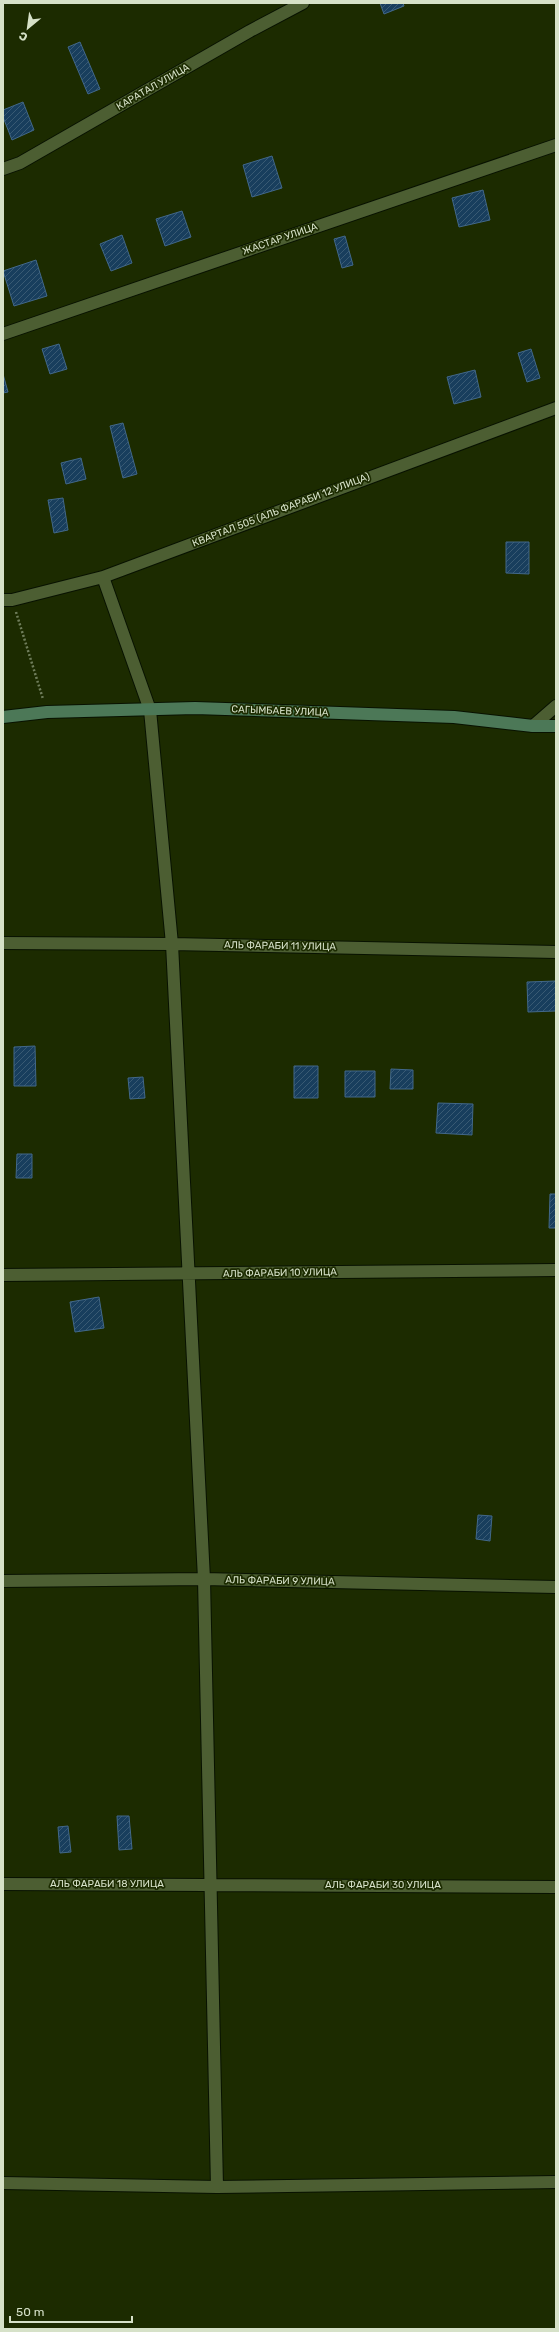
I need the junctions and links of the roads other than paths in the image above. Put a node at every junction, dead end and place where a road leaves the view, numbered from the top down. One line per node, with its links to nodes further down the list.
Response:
1 (303, 3): 3 (street, КАРАТАЛ УЛИЦА)
2 (556, 145): 4 (street, ЖАСТАР УЛИЦА)
3 (3, 169)
4 (3, 334)
5 (556, 408): 6 (street, КВАРТАЛ 505 (АЛЬ ФАРАБИ 12 УЛИЦА))
6 (103, 577): 7 (street, КВАРТАЛ 505 (АЛЬ ФАРАБИ 12 УЛИЦА)); 9 (street)
7 (8, 600)
8 (556, 706): 11 (street)
9 (150, 710): 10 (street, САГЫМБАЕВ УЛИЦА); 11 (street, САГЫМБАЕВ УЛИЦА); 14 (street)
10 (3, 717)
11 (533, 726): 12 (street, САГЫМБАЕВ УЛИЦА)
12 (556, 726)
13 (3, 943): 14 (street, АЛЬ ФАРАБИ 11 УЛИЦА)
14 (172, 944): 15 (street, АЛЬ ФАРАБИ 11 УЛИЦА); 17 (street)
15 (556, 952)
16 (556, 1270): 17 (street, АЛЬ ФАРАБИ 10 УЛИЦА)
17 (188, 1274): 18 (street, АЛЬ ФАРАБИ 10 УЛИЦА); 19 (street)
18 (3, 1275)
19 (204, 1579): 20 (street, АЛЬ ФАРАБИ 9 УЛИЦА); 21 (street, АЛЬ ФАРАБИ 9 УЛИЦА); 23 (street)
20 (3, 1580)
21 (556, 1587)
22 (3, 1884): 23 (street, АЛЬ ФАРАБИ 18 УЛИЦА)
23 (211, 1884): 24 (street, АЛЬ ФАРАБИ 30 УЛИЦА); 27 (street)
24 (556, 1886)
25 (556, 2182): 27 (street)
26 (3, 2183): 27 (street)
27 (217, 2187)

